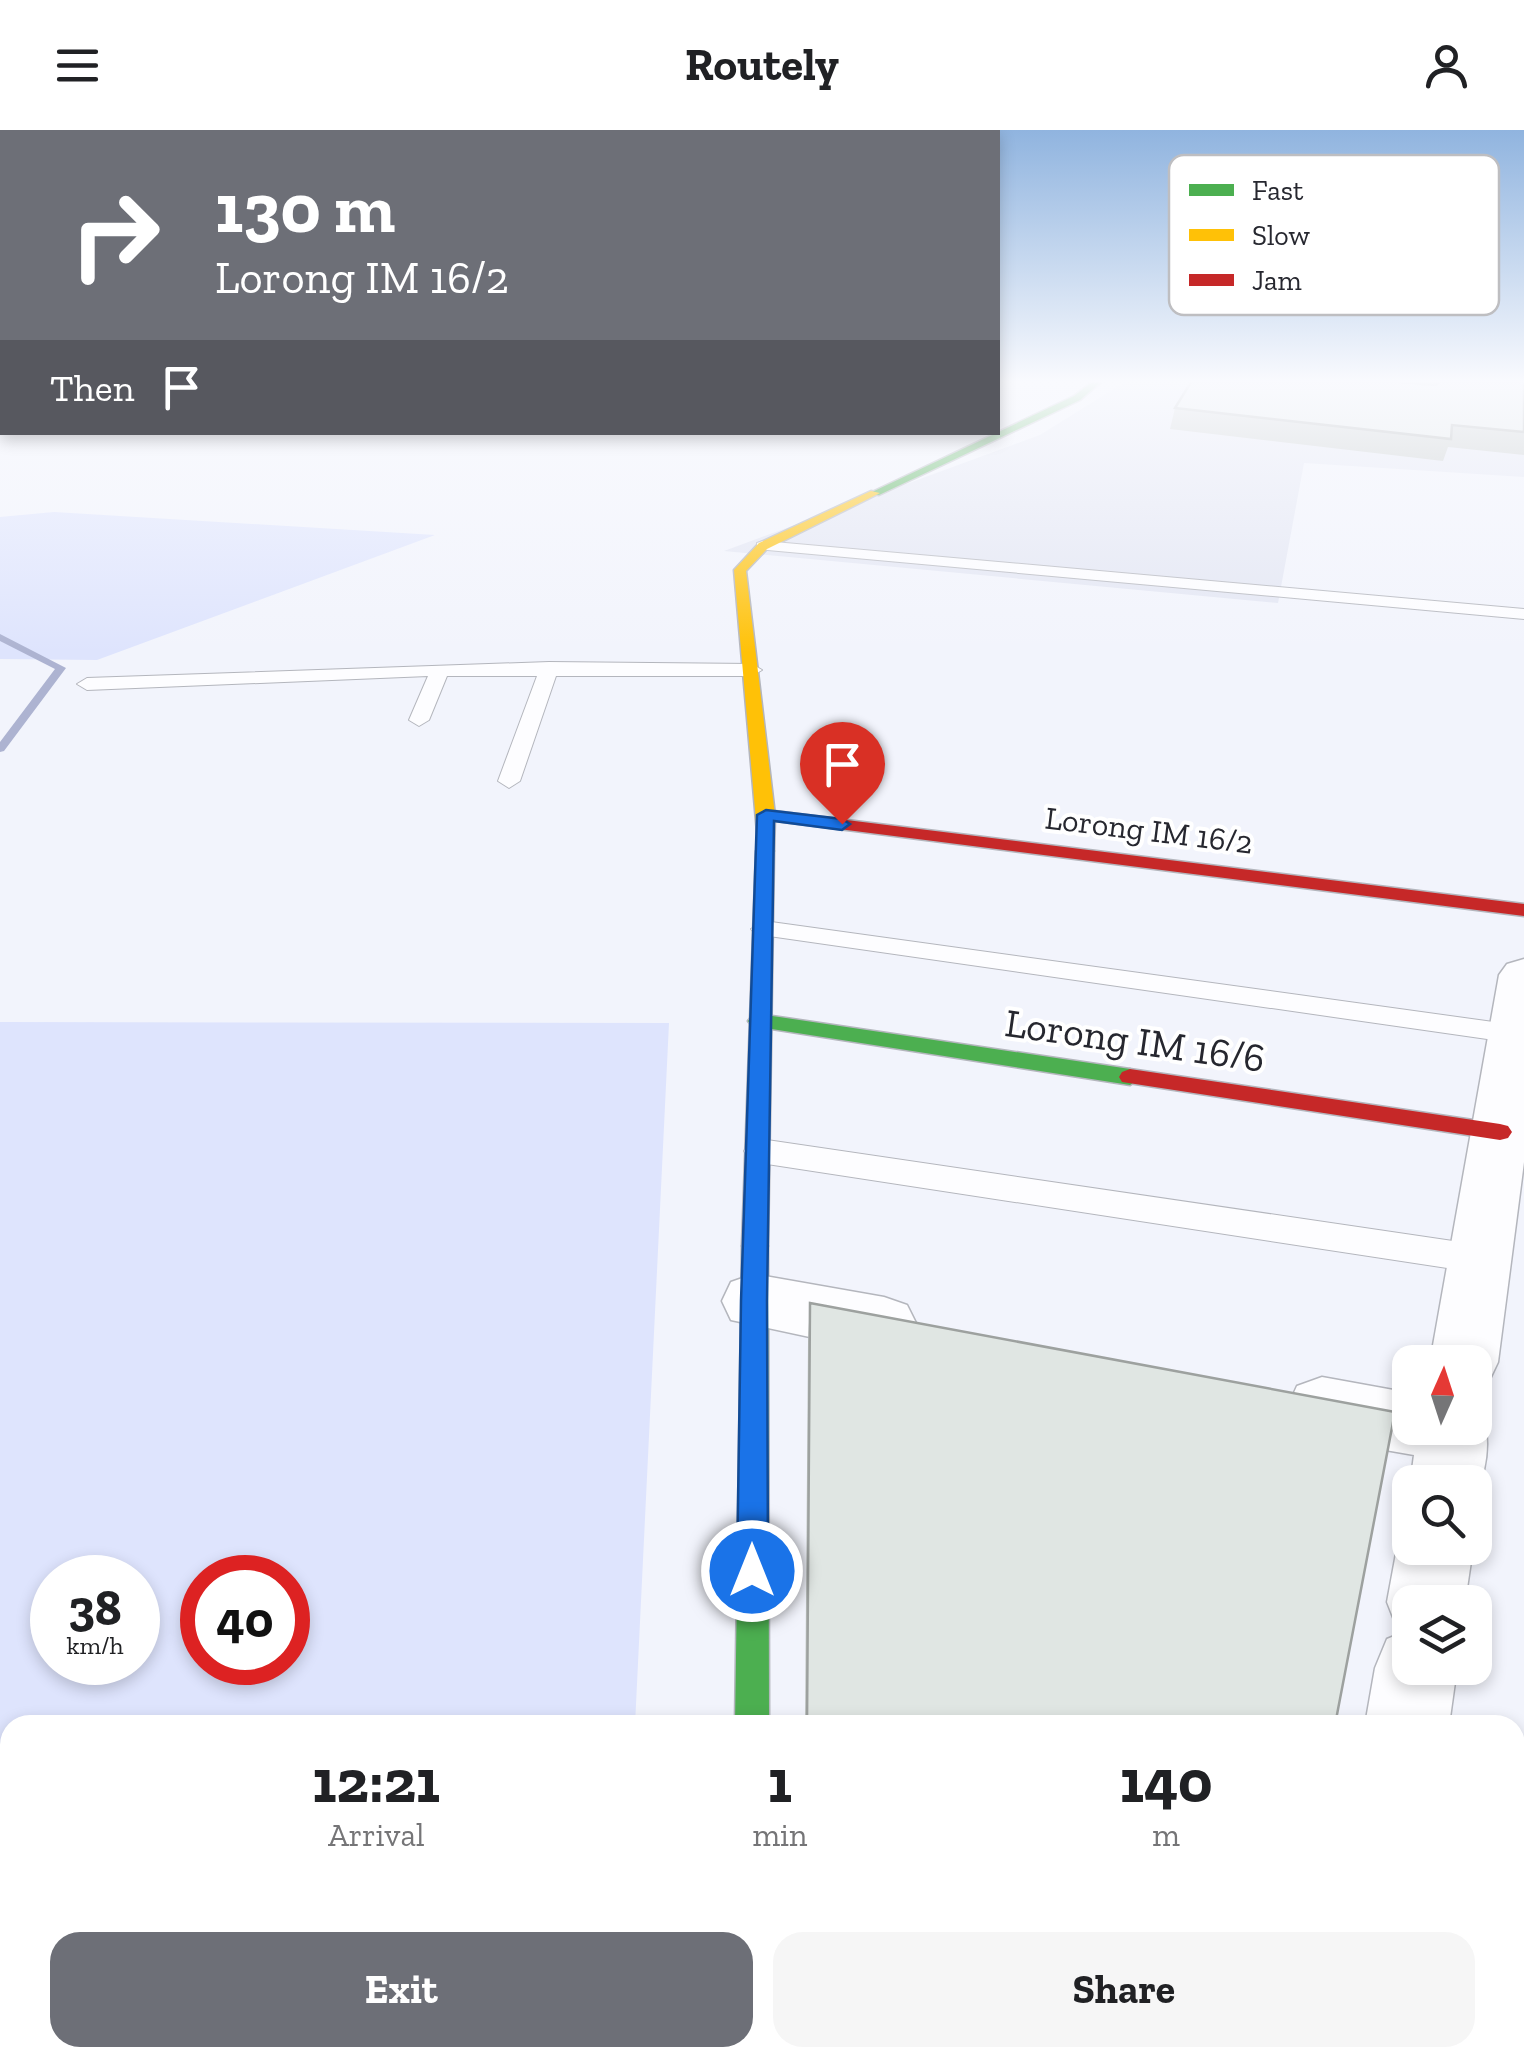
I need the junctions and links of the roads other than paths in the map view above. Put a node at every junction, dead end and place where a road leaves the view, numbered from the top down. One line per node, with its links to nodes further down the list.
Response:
1 (919, 472): 2 (street)
2 (763, 546): 3 (lane); 6 (street)
3 (1524, 614)
4 (549, 668): 5 (lane); 6 (lane); 9 (lane)
5 (440, 670): 7 (lane); 8 (lane)
6 (752, 670): 10 (street)
7 (87, 684)
8 (419, 720)
9 (509, 781)
10 (766, 815): 11 (street, Lorong IM 16/2); 12 (street)
11 (1524, 910)
12 (764, 930): 14 (street); 15 (lane)
13 (1524, 975): 15 (street)
14 (759, 1021): 16 (street, Lorong IM 16/6); 17 (street)
15 (1515, 1034): 16 (street)
16 (1500, 1132): 18 (street)
17 (760, 1150): 18 (lane); 19 (street)
18 (1497, 1232): 21 (street)
19 (754, 1301): 20 (street); 25 (street)
20 (947, 1337)
21 (1468, 1345)
22 (1256, 1396): 23 (street)
23 (1392, 1428)
24 (1413, 1685): 26 (street)
25 (752, 1715)
26 (1409, 1715)

